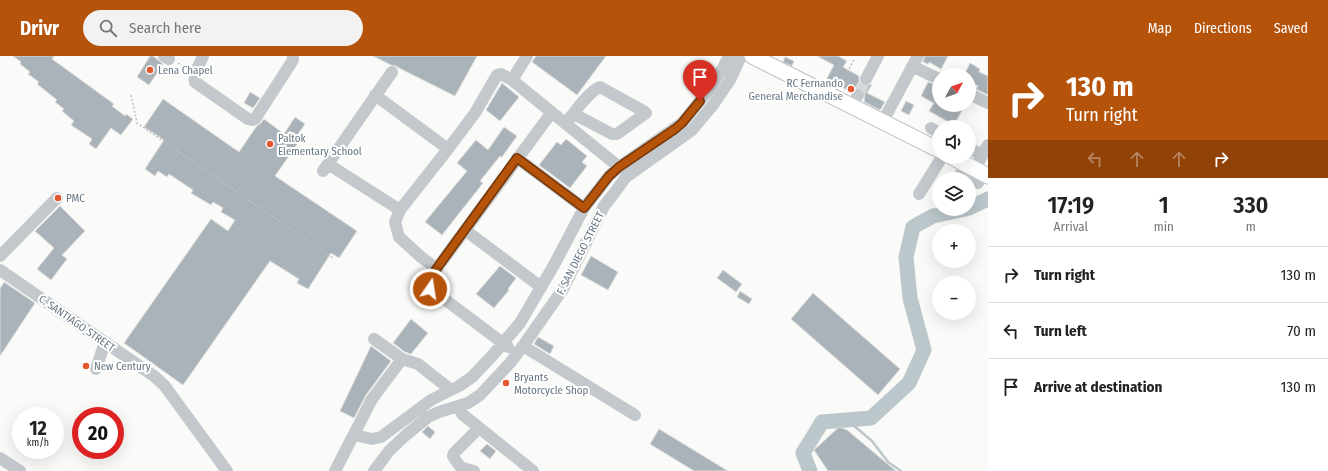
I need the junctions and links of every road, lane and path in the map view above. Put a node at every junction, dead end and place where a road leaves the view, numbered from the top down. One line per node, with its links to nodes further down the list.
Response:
1 (204, 56): 11 (street)
2 (293, 56): 11 (street)
3 (527, 56): 14 (street)
4 (752, 56): 17 (main road)
5 (878, 56): 13 (street)
6 (167, 57): 11 (path)
7 (734, 59): 30 (street); 46 (street, F. SAN DIEGO STREET)
8 (854, 60): 17 (path)
9 (915, 61): 12 (street); 22 (street)
10 (392, 72): 16 (street)
11 (196, 73)
12 (932, 74)
13 (866, 79)
14 (512, 80): 20 (street); 25 (street)
15 (131, 95): 39 (path)
16 (375, 96): 25 (street); 36 (street)
17 (833, 96): 22 (main road)
18 (976, 97): 19 (street)
19 (988, 103)
20 (552, 112): 23 (street); 27 (street)
21 (574, 114): 21 (street); 23 (street)
22 (883, 121): 24 (main road)
23 (566, 123): 30 (street)
24 (932, 146)
25 (448, 150): 36 (street)
26 (985, 150): 32 (street)
27 (517, 158): 35 (street); 37 (street)
28 (938, 164): 33 (street)
29 (961, 164): 31 (main road)
30 (619, 167): 35 (street)
31 (971, 172)
32 (976, 172)
33 (920, 194)
34 (57, 198): 38 (street)
35 (584, 208): 42 (street)
36 (400, 210): 40 (street)
37 (465, 230): 40 (street); 42 (street)
38 (0, 256)
39 (334, 259)
40 (437, 269): 45 (street)
41 (0, 270): 44 (street, C. SANTIAGO STREET)
42 (542, 287): 45 (street)
43 (374, 339): 47 (street)
44 (104, 342): 48 (street); 56 (street, C. SANTIAGO STREET)
45 (502, 344): 46 (street); 49 (street)
46 (521, 350): 50 (street, F. SAN DIEGO STREET); 51 (street)
47 (402, 359): 49 (street); 53 (street)
48 (96, 369)
49 (451, 390): 53 (street)
50 (458, 406): 52 (street); 58 (street, F. SAN DIEGO STREET)
51 (635, 415)
52 (479, 428): 59 (street); 60 (street)
53 (355, 434): 57 (street)
54 (0, 458): 55 (street)
55 (20, 471)
56 (226, 471)
57 (335, 471)
58 (374, 471)
59 (474, 471)
60 (533, 471)

